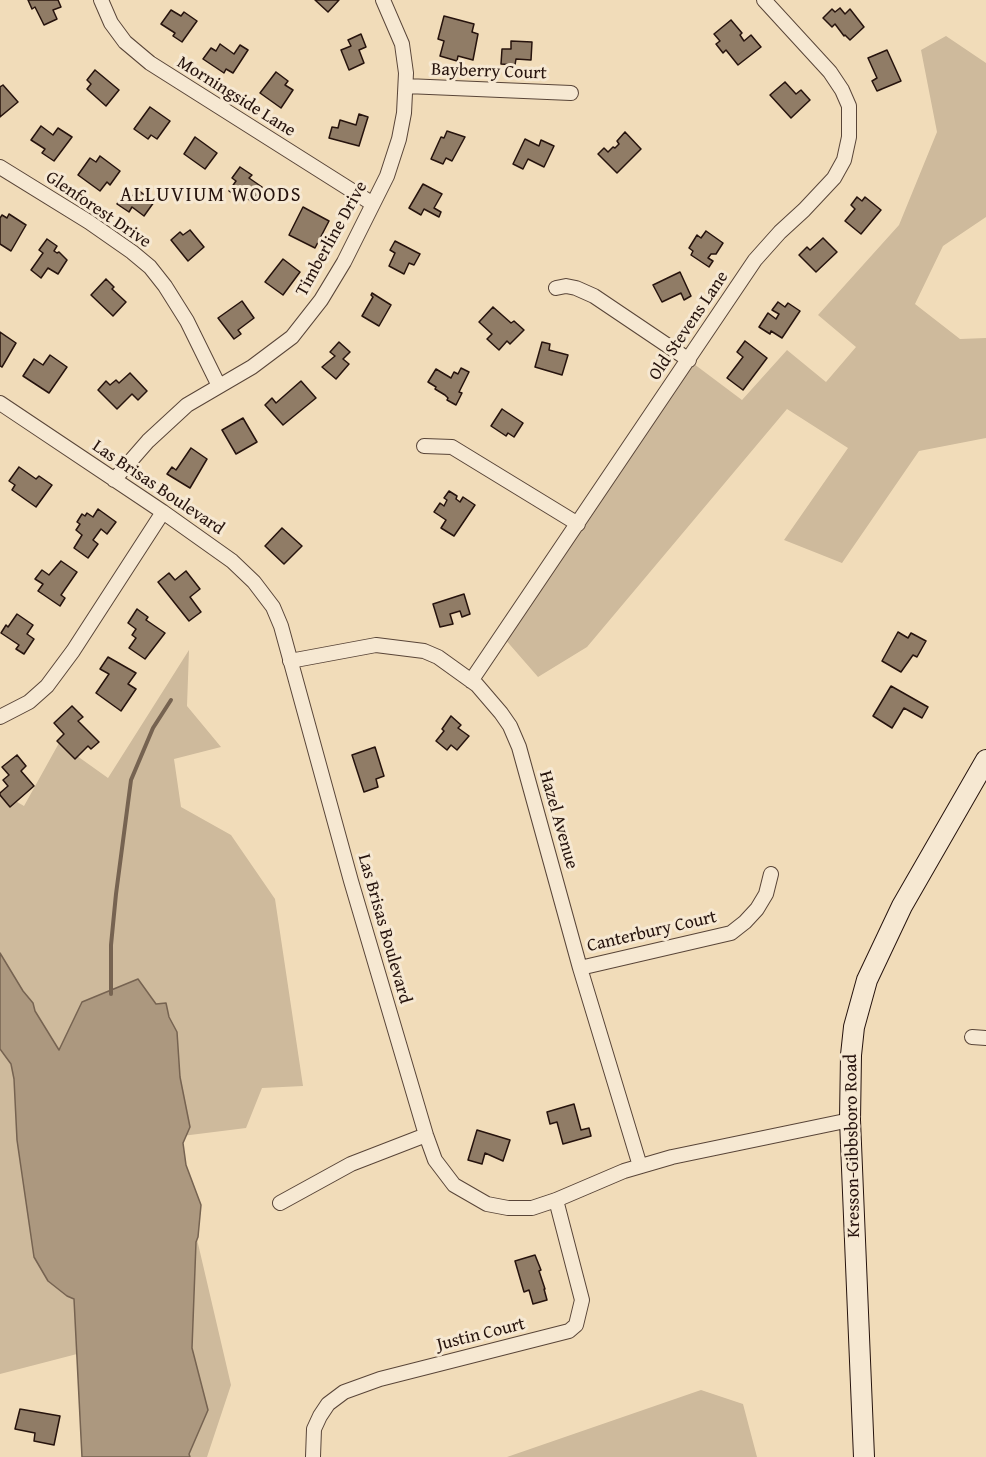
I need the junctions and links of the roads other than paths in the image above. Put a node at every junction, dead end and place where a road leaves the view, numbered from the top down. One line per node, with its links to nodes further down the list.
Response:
1 (100, 0): 7 (street, Morningside Lane)
2 (383, 0): 4 (street, Timberline Drive)
3 (764, 0): 9 (street, Old Stevens Lane)
4 (406, 86): 5 (street, Bayberry Court); 7 (street, Timberline Drive)
5 (571, 93)
6 (0, 167): 10 (street, Glenforest Drive)
7 (373, 204): 10 (street, Timberline Drive)
8 (556, 288): 9 (street)
9 (689, 360): 15 (street, Old Stevens Lane)
10 (219, 386): 13 (street, Timberline Drive)
11 (0, 403): 13 (street, Las Brisas Boulevard)
12 (424, 446): 15 (street)
13 (114, 480): 14 (street, Las Brisas Boulevard)
14 (163, 512): 16 (street, Las Brisas Boulevard); 18 (street)
15 (578, 524): 17 (street, Old Stevens Lane)
16 (290, 661): 17 (street, Hazel Avenue); 23 (street, Las Brisas Boulevard)
17 (471, 681): 21 (street, Hazel Avenue)
18 (0, 717)
19 (986, 760): 22 (street, Kresson-Gibbsboro Road)
20 (771, 874): 21 (street, Canterbury Court)
21 (580, 968): 24 (street, Hazel Avenue)
22 (850, 1120): 24 (street, Las Brisas Boulevard); 28 (street, Kresson-Gibbsboro Road)
23 (426, 1136): 25 (street, Las Brisas Boulevard); 26 (street)
24 (640, 1166): 25 (street, Las Brisas Boulevard)
25 (556, 1200): 27 (street, Justin Court)
26 (280, 1203)
27 (313, 1457)
28 (864, 1457)

